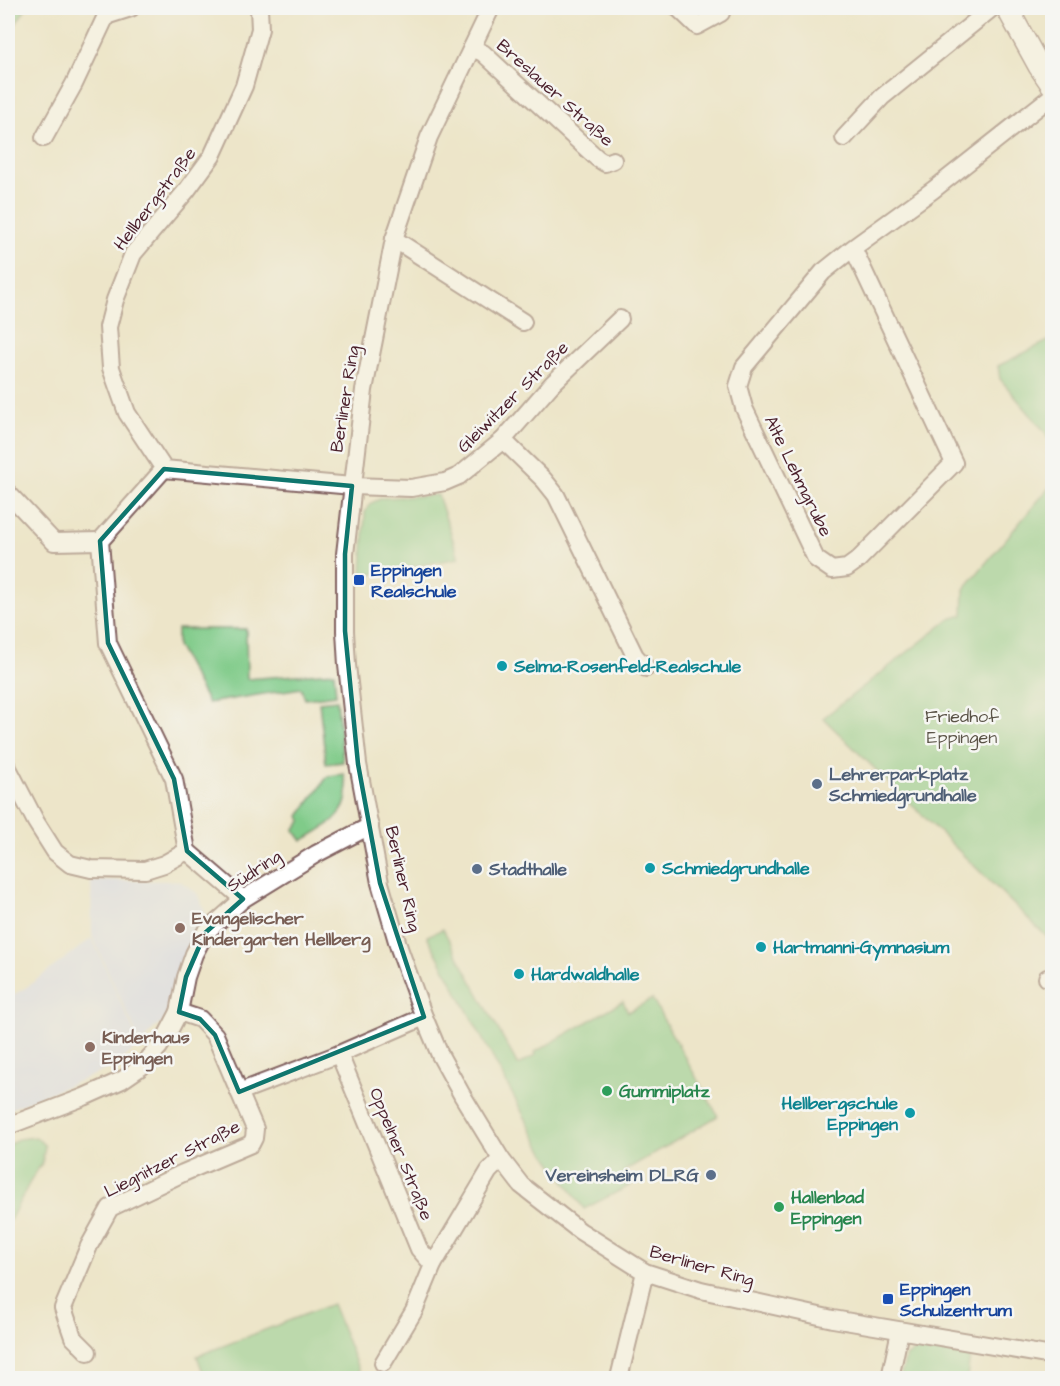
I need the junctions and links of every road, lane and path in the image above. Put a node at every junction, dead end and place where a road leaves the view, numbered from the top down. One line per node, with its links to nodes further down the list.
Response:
1 (131, 8): 11 (street)
2 (259, 8): 19 (street, Hellbergstraße)
3 (490, 8): 8 (street, Berliner Ring)
4 (678, 8): 7 (street)
5 (992, 8): 12 (street)
6 (1007, 8): 9 (street)
7 (721, 13)
8 (472, 48): 13 (street, Breslauer Straße); 14 (street, Berliner Ring)
9 (1053, 85)
10 (1053, 96): 15 (street, Alte Lehmgrube)
11 (44, 138)
12 (844, 138)
13 (613, 160)
14 (394, 239): 17 (street); 20 (street, Berliner Ring)
15 (853, 248): 15 (street, Alte Lehmgrube)
16 (620, 319): 18 (street, Gleiwitzer Straße)
17 (523, 322)
18 (503, 440): 20 (street, Gleiwitzer Straße); 23 (street)
19 (164, 469): 20 (street); 22 (street)
20 (352, 486): 25 (street, Berliner Ring)
21 (8, 492): 22 (street)
22 (100, 541): 26 (street)
23 (646, 668)
24 (8, 768): 26 (street)
25 (370, 826): 27 (street, Südring); 29 (street, Berliner Ring)
26 (187, 851): 27 (street)
27 (243, 899): 28 (street, Südring)
28 (179, 1012): 31 (street, Liegnitzer Straße); 32 (street, Südring)
29 (424, 1017): 30 (street, Liegnitzer Straße); 33 (street, Berliner Ring)
30 (339, 1054): 31 (street, Liegnitzer Straße); 34 (street, Oppelner Straße)
31 (239, 1092): 37 (street, Liegnitzer Straße)
32 (8, 1126)
33 (501, 1160): 34 (street, Oppelner Straße); 35 (street, Berliner Ring)
34 (433, 1265): 39 (street, Oppelner Straße)
35 (645, 1272): 36 (street, Berliner Ring); 40 (street)
36 (900, 1331): 38 (street, Berliner Ring); 41 (street)
37 (88, 1352)
38 (1053, 1356)
39 (383, 1363)
40 (619, 1378)
41 (890, 1378)

